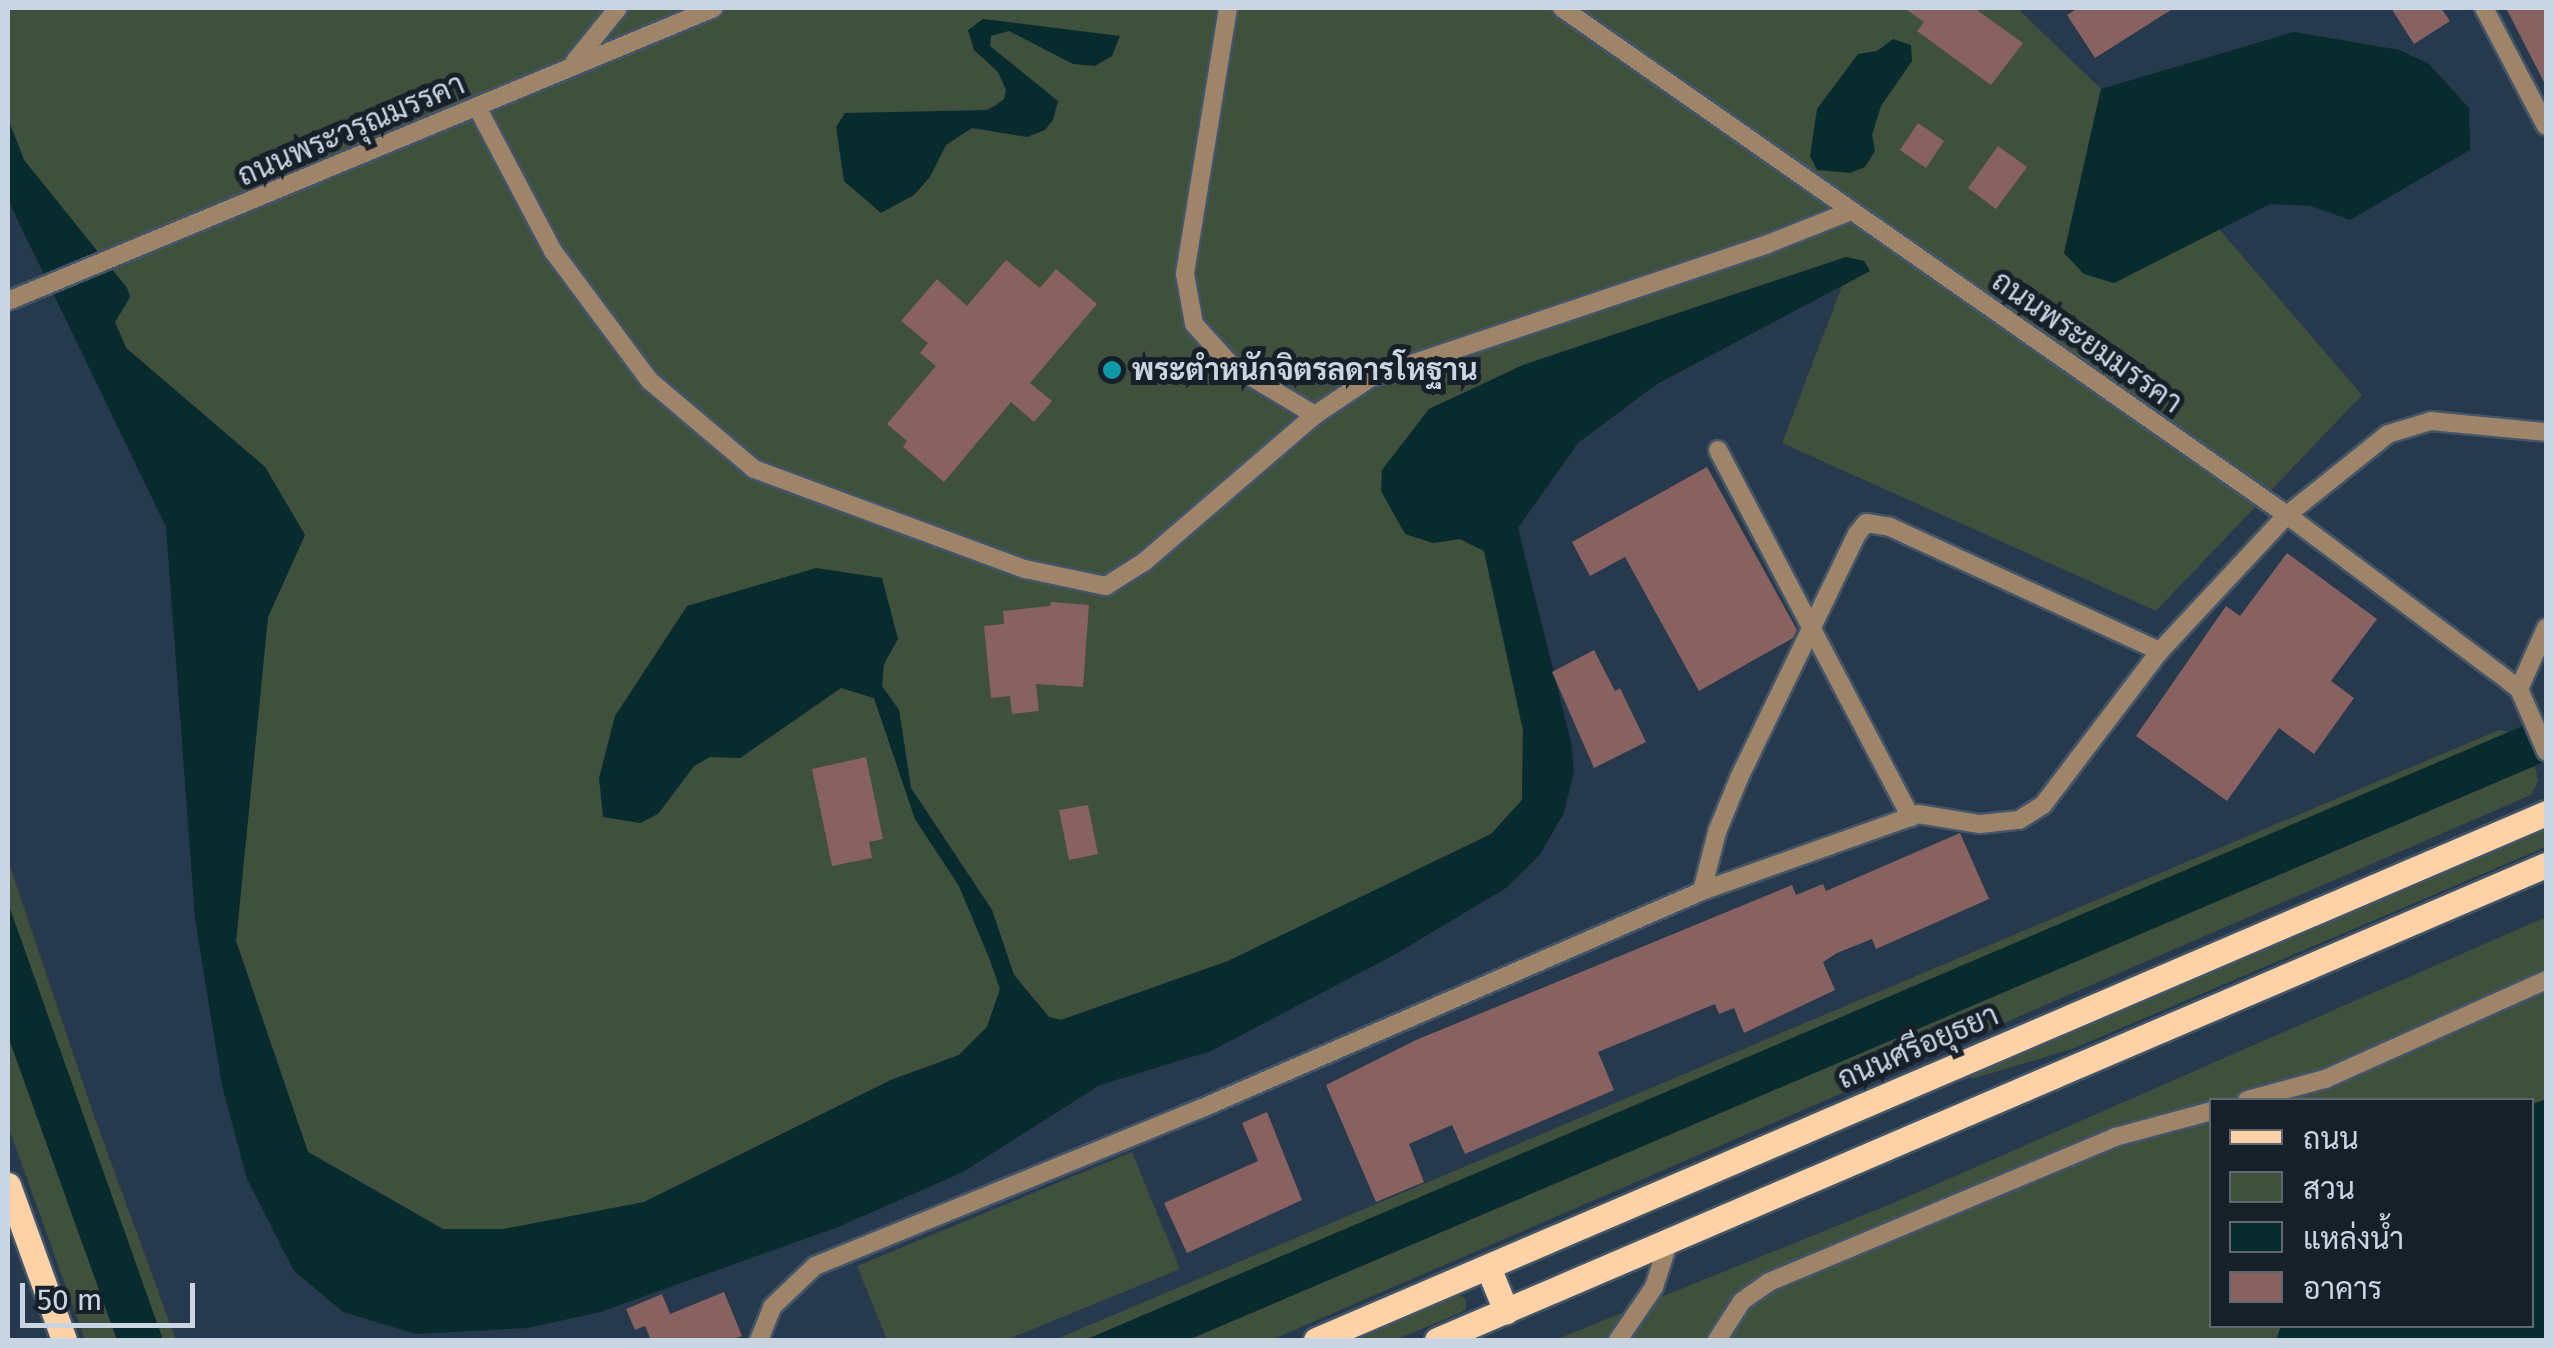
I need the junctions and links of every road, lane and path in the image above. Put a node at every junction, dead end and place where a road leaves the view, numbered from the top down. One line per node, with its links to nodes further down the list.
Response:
1 (618, 8): 6 (street)
2 (714, 8): 6 (street, ถนนพระวรุณมรรคา)
3 (1228, 8): 11 (street)
4 (1562, 8): 9 (street, ถนนพระยมมรรคา)
5 (2484, 8): 8 (street)
6 (568, 69): 7 (street, ถนนพระวรุณมรรคา)
7 (476, 107): 10 (street, ถนนพระวรุณมรรคา); 11 (street)
8 (2546, 126)
9 (1851, 211): 11 (street); 14 (street, ถนนพระยมมรรคา)
10 (15, 298)
11 (1315, 415)
12 (2546, 432): 14 (street)
13 (1718, 450): 15 (street)
14 (2287, 515): 17 (street); 18 (street, ถนนพระยมมรรคา)
15 (1812, 628): 17 (street); 21 (street); 23 (street)
16 (2546, 628): 18 (street)
17 (2160, 651): 21 (street)
18 (2519, 689): 19 (street)
19 (2542, 742)
20 (2546, 813): 29 (main road, ถนนศรีอยุธยา)
21 (1911, 817): 23 (street)
22 (2546, 864): 28 (main road)
23 (1702, 892): 32 (street)
24 (2546, 980): 25 (street)
25 (2254, 1098)
26 (2209, 1111): 36 (street)
27 (8, 1185): 31 (main road)
28 (1669, 1241): 30 (main road); 35 (street)
29 (1488, 1267): 30 (main road); 33 (main road, ถนนศรีอยุธยา)
30 (1506, 1311): 34 (main road)
31 (64, 1340)
32 (759, 1340)
33 (1316, 1340)
34 (1437, 1340)
35 (1618, 1340)
36 (1716, 1340)

